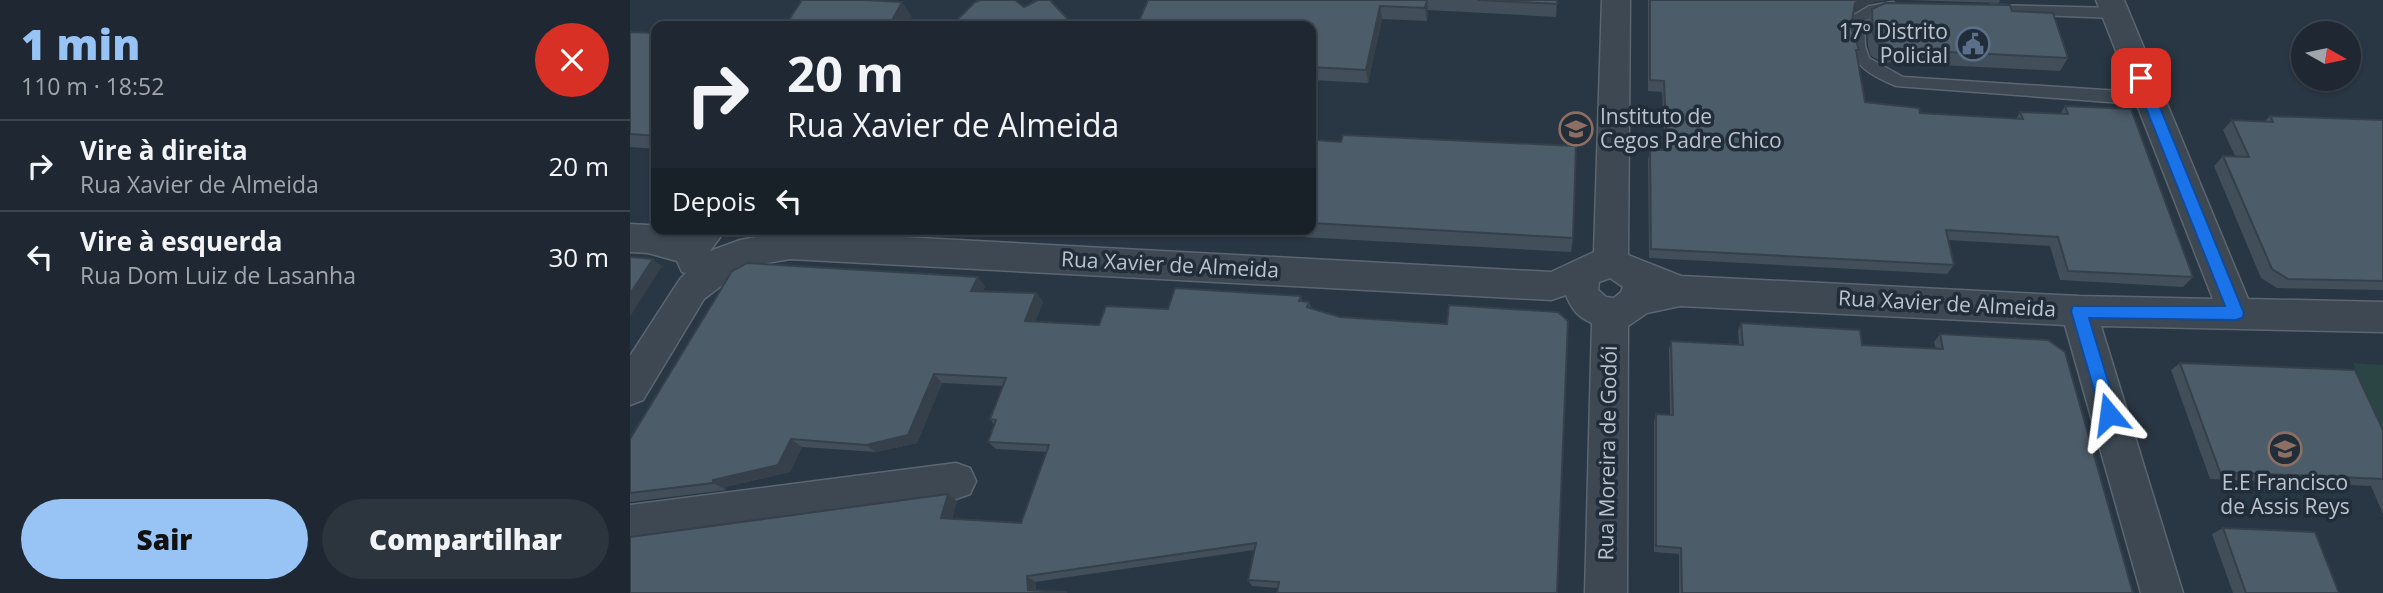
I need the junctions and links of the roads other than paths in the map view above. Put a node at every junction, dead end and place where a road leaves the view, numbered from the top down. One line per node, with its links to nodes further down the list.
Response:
1 (1616, 0): 8 (street, Rua Moreira de Godói)
2 (2113, 6): 4 (lane); 5 (street)
3 (1915, 8): 5 (lane)
4 (1982, 9)
5 (2150, 99): 10 (street)
6 (639, 238): 7 (street, Rua Xavier de Almeida)
7 (717, 249): 8 (street, Rua Xavier de Almeida); 12 (street)
8 (1611, 289): 9 (street, Rua Xavier de Almeida); 15 (street, Rua Moreira de Godói)
9 (2079, 311): 10 (street, Rua Xavier de Almeida); 16 (street)
10 (2236, 313): 11 (street, Rua Xavier de Almeida)
11 (2383, 317)
12 (630, 388)
13 (956, 481): 14 (street)
14 (630, 524)
15 (1606, 593)
16 (2162, 593)

